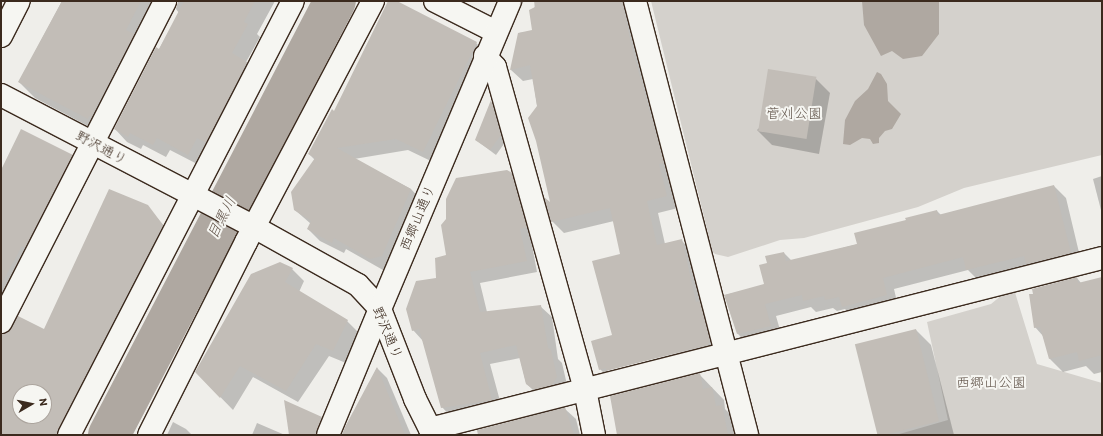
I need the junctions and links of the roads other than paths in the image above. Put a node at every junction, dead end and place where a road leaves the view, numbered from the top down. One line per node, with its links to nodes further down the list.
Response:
1 (19, 1): 9 (street)
2 (165, 1): 12 (street)
3 (293, 1): 13 (street)
4 (373, 1): 14 (street)
5 (434, 1): 8 (street)
6 (510, 1): 8 (street, 西郷山通り)
7 (635, 1): 18 (street)
8 (496, 32): 10 (street, 西郷山通り)
9 (1, 36)
10 (486, 56): 16 (street, 西郷山通り); 19 (street)
11 (1, 95): 12 (street, 野沢通り)
12 (92, 143): 13 (street, 野沢通り); 17 (street)
13 (196, 198): 14 (street, 野沢通り); 21 (street)
14 (250, 225): 16 (street, 野沢通り); 22 (street)
15 (1102, 258): 18 (street)
16 (380, 309): 20 (street, 野沢通り); 23 (street, 西郷山通り)
17 (1, 322)
18 (726, 354): 19 (street); 25 (street)
19 (585, 390): 20 (street); 24 (street)
20 (431, 432)
21 (69, 435)
22 (149, 435)
23 (328, 435)
24 (594, 435)
25 (747, 435)

